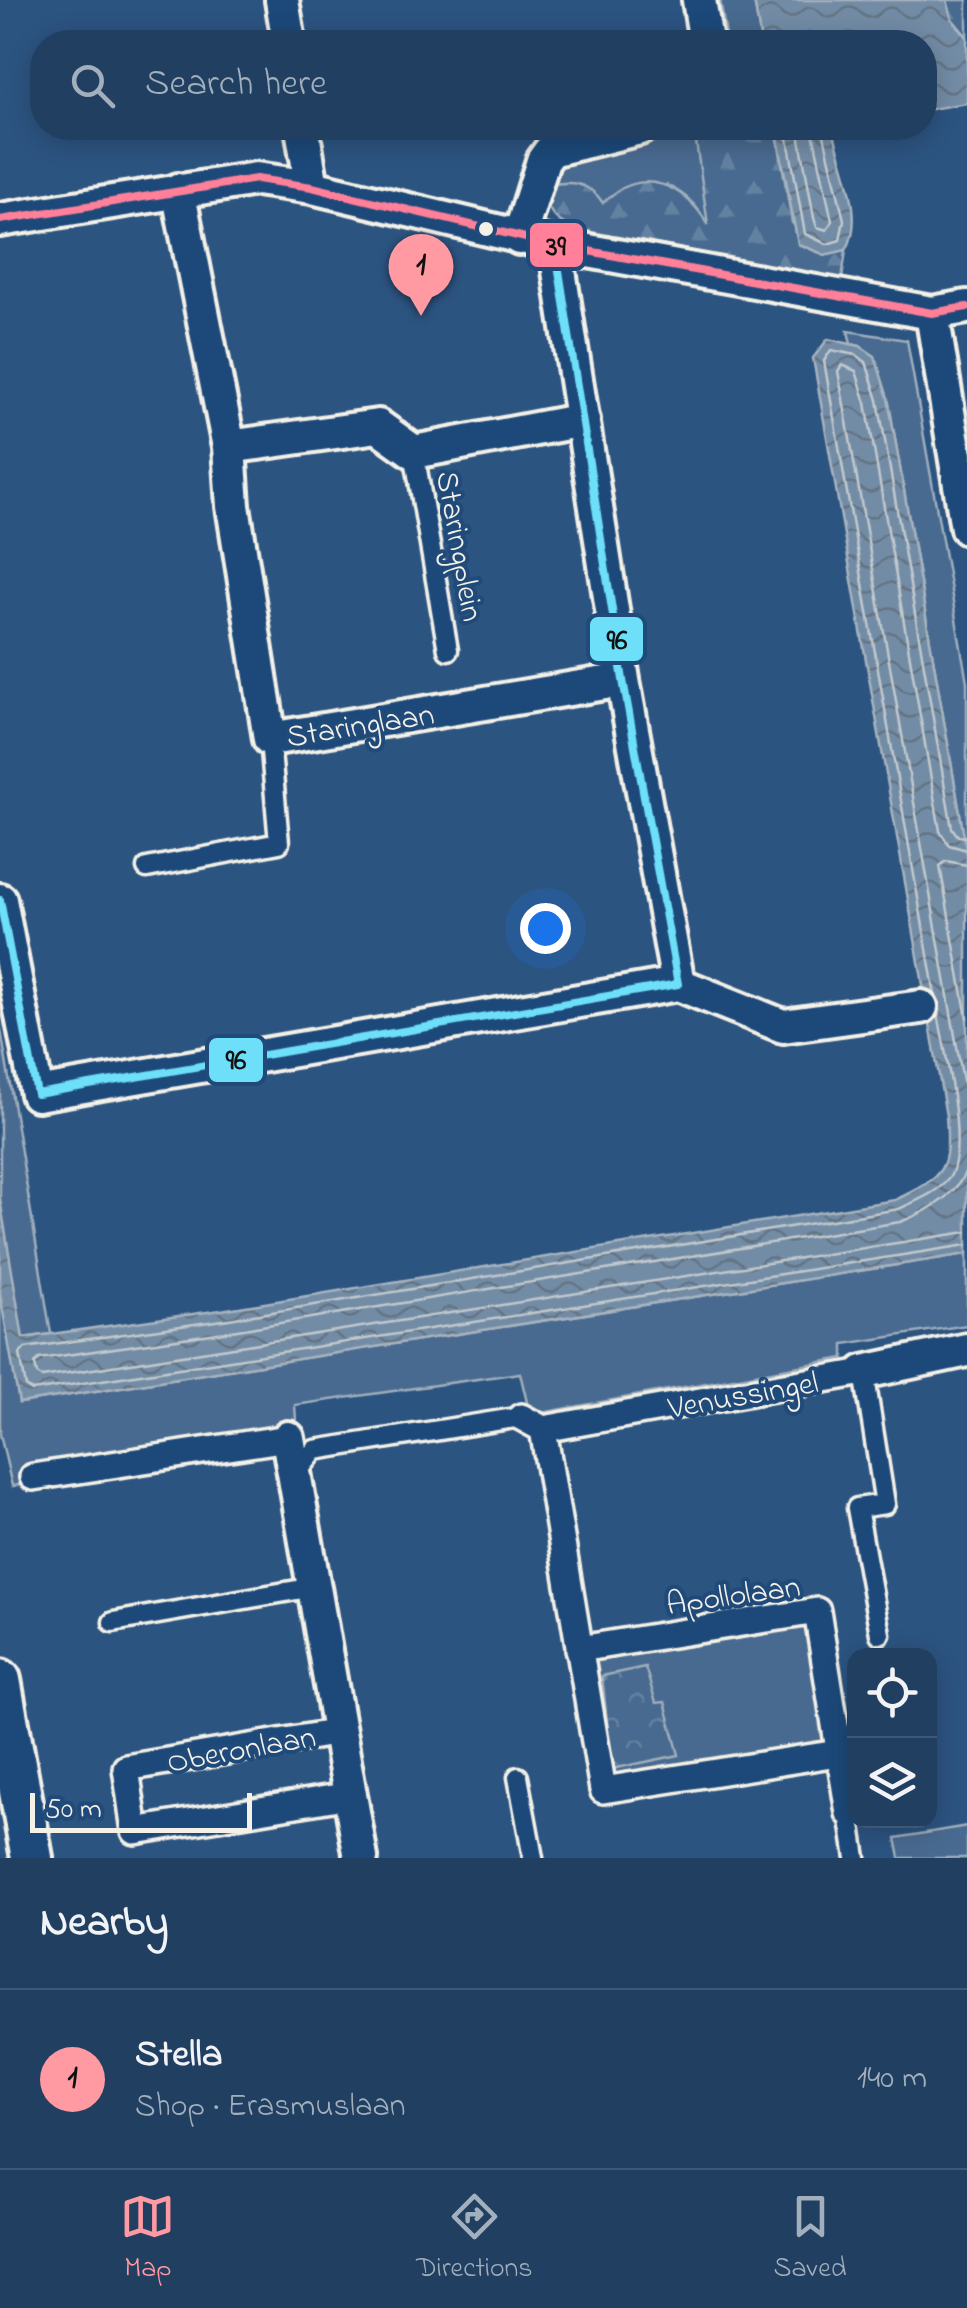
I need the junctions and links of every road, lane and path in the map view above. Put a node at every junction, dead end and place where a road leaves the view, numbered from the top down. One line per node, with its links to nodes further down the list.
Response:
1 (282, 0): 3 (street)
2 (699, 0): 4 (street)
3 (287, 30)
4 (704, 30)
5 (304, 140): 7 (street)
6 (591, 140): 10 (street)
7 (312, 186): 8 (street); 10 (street)
8 (178, 190): 9 (street); 15 (street, Staringlaan)
9 (0, 220)
10 (520, 238): 11 (street)
11 (556, 245): 13 (street); 14 (street)
12 (967, 307): 13 (street)
13 (932, 313): 17 (street)
14 (582, 420): 16 (street); 19 (street)
15 (229, 447): 16 (street); 20 (street, Staringlaan)
16 (414, 452): 18 (lane, Staringplein)
17 (967, 528)
18 (448, 650)
19 (623, 680): 20 (street, Staringlaan); 23 (street)
20 (270, 739): 21 (lane)
21 (147, 868)
22 (0, 900): 23 (street)
23 (678, 984): 24 (street)
24 (921, 1006)
25 (967, 1350): 26 (street, Venussingel)
26 (864, 1372): 27 (street, Venussingel); 33 (lane)
27 (532, 1423): 29 (lane); 34 (street)
28 (288, 1438): 29 (street, Oberonlaan); 30 (street)
29 (294, 1476): 31 (street, Oberonlaan)
30 (34, 1477)
31 (314, 1587): 32 (lane); 36 (street, Oberonlaan)
32 (113, 1622)
33 (880, 1634)
34 (579, 1650): 37 (street); 37 (street, Apollolaan)
35 (0, 1680): 38 (street)
36 (339, 1732): 40 (street, Oberonlaan); 40 (street, Oberonlaan)
37 (838, 1753): 41 (street, Apollolaan)
38 (8, 1773): 43 (street)
39 (518, 1777): 45 (lane)
40 (350, 1796): 44 (street, Oberonlaan)
41 (847, 1807)
42 (851, 1828): 46 (lane)
43 (32, 1858)
44 (361, 1858)
45 (533, 1858)
46 (856, 1858)

